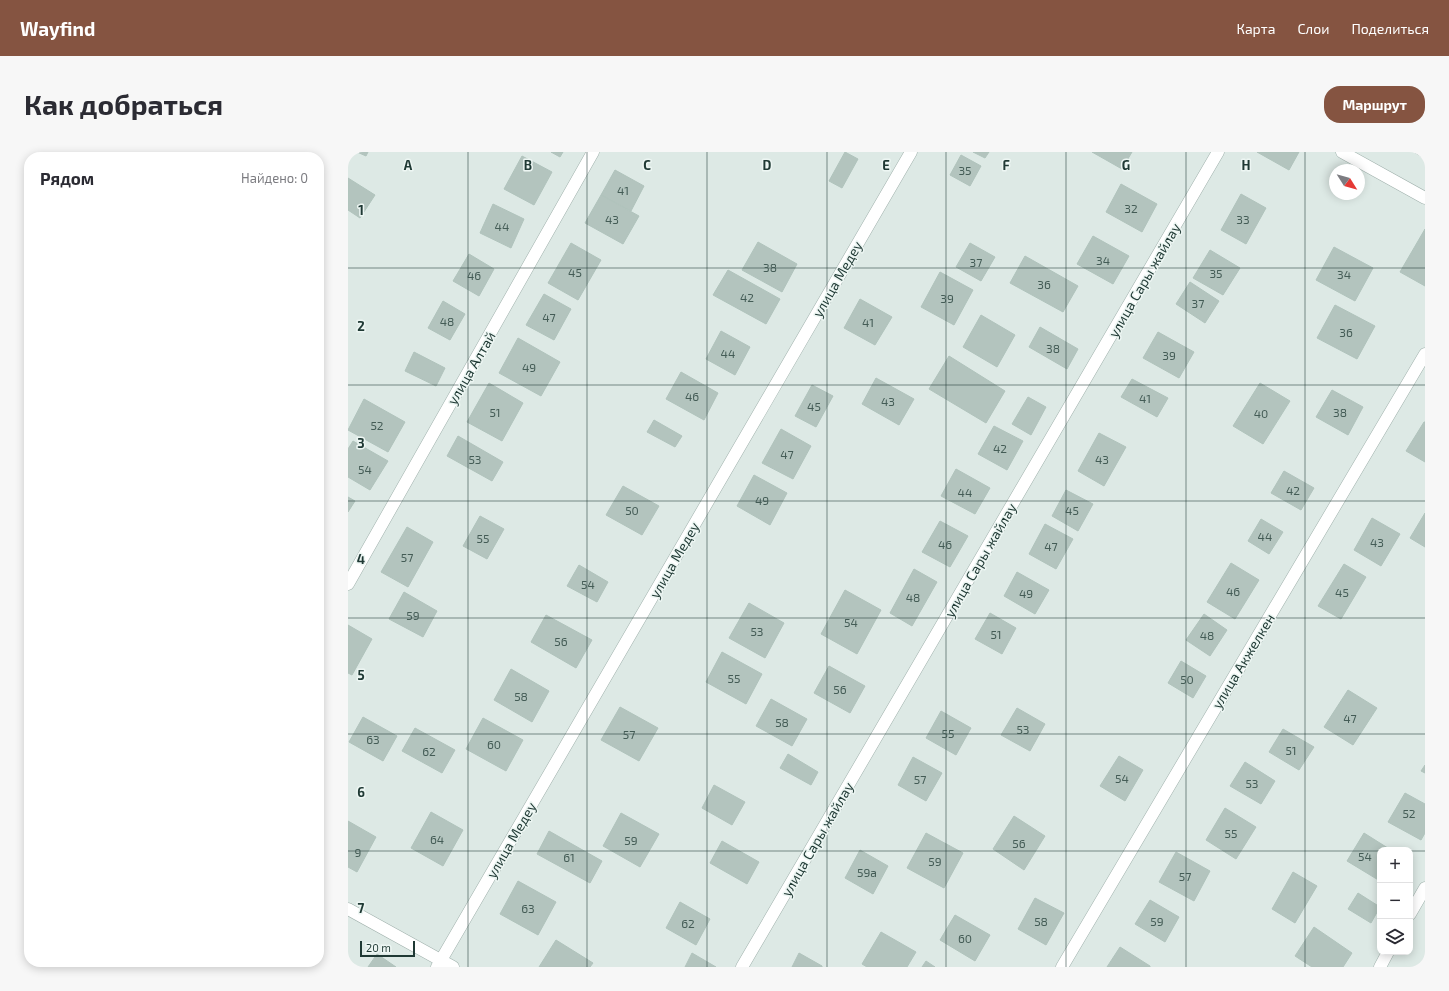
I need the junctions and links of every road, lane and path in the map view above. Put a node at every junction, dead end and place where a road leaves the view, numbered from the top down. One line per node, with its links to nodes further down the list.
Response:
1 (593, 152): 7 (street, улица Алтай)
2 (911, 152): 12 (street, улица Медеу)
3 (1218, 152): 14 (street, улица Сары жайлау)
4 (1342, 152): 5 (street)
5 (1425, 198)
6 (1425, 354): 15 (street, улица Акжелкен)
7 (348, 584)
8 (1425, 888): 10 (street)
9 (348, 909): 12 (street)
10 (1413, 909)
11 (1386, 955): 16 (street)
12 (439, 964): 13 (street)
13 (453, 967)
14 (742, 967)
15 (1062, 967)
16 (1380, 967)

